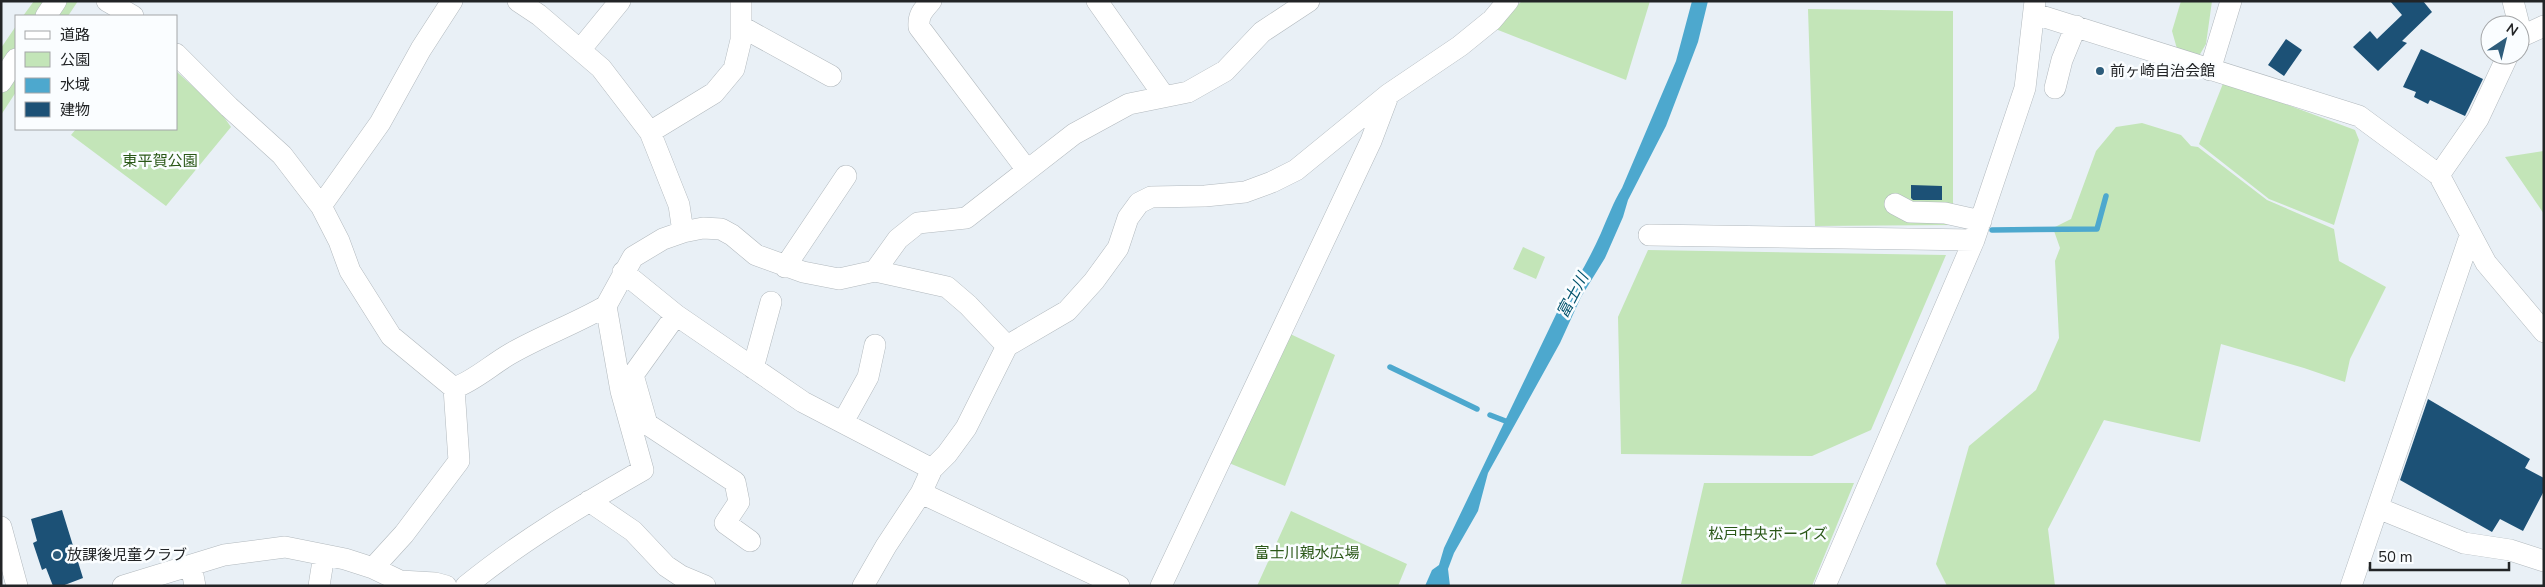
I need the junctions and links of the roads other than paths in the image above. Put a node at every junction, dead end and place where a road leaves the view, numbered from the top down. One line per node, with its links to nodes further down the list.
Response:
1 (56, 1): 14 (street)
2 (107, 1): 15 (street)
3 (452, 1): 36 (street)
4 (518, 1): 21 (street)
5 (620, 1): 21 (street)
6 (741, 1): 19 (street)
7 (931, 1): 32 (street)
8 (1097, 1): 30 (street)
9 (1309, 1): 30 (street)
10 (1508, 1): 29 (street)
11 (2231, 1): 25 (street)
12 (2513, 1): 16 (street)
13 (2035, 7): 17 (street); 37 (street)
14 (47, 15)
15 (131, 15)
16 (2516, 15)
17 (2076, 26): 25 (street); 28 (street)
18 (2544, 26): 20 (street)
19 (742, 27): 26 (street); 31 (street)
20 (2530, 32)
21 (580, 50): 31 (street)
22 (178, 56): 36 (street)
23 (15, 61): 27 (street)
24 (2503, 65): 33 (street)
25 (2210, 70): 33 (street)
26 (831, 76)
27 (1, 82)
28 (2055, 88)
29 (1389, 94): 49 (street); 71 (street)
30 (1164, 96): 32 (street)
31 (650, 132): 38 (street)
32 (1027, 170): 42 (street)
33 (2439, 175): 40 (street)
34 (846, 176): 41 (street)
35 (1895, 204): 37 (street)
36 (321, 206): 51 (street)
37 (1977, 231): 39 (street); 72 (street)
38 (683, 232): 41 (street); 43 (street)
39 (1649, 235)
40 (2470, 236): 47 (street); 56 (street)
41 (785, 267): 42 (street)
42 (875, 271): 49 (street)
43 (624, 272): 45 (street); 46 (street)
44 (771, 302): 50 (street)
45 (606, 306): 51 (street); 55 (street)
46 (676, 315): 50 (street); 58 (street)
47 (2544, 332)
48 (875, 346): 52 (street)
49 (1006, 346): 53 (street)
50 (753, 368): 52 (street)
51 (454, 388): 61 (street)
52 (843, 422): 53 (street)
53 (932, 469): 54 (street)
54 (921, 493): 69 (street); 70 (street)
55 (589, 501): 67 (street); 68 (street)
56 (2378, 508): 60 (street); 73 (street)
57 (1, 527): 63 (street)
58 (750, 541)
59 (324, 555): 61 (street); 62 (street); 65 (street)
60 (2544, 561)
61 (374, 568): 66 (street)
62 (193, 576): 64 (street)
63 (17, 586)
64 (123, 586)
65 (318, 586)
66 (446, 586)
67 (466, 586)
68 (705, 586)
69 (863, 586)
70 (1119, 586)
71 (1160, 586)
72 (1825, 586)
73 (2351, 586)

